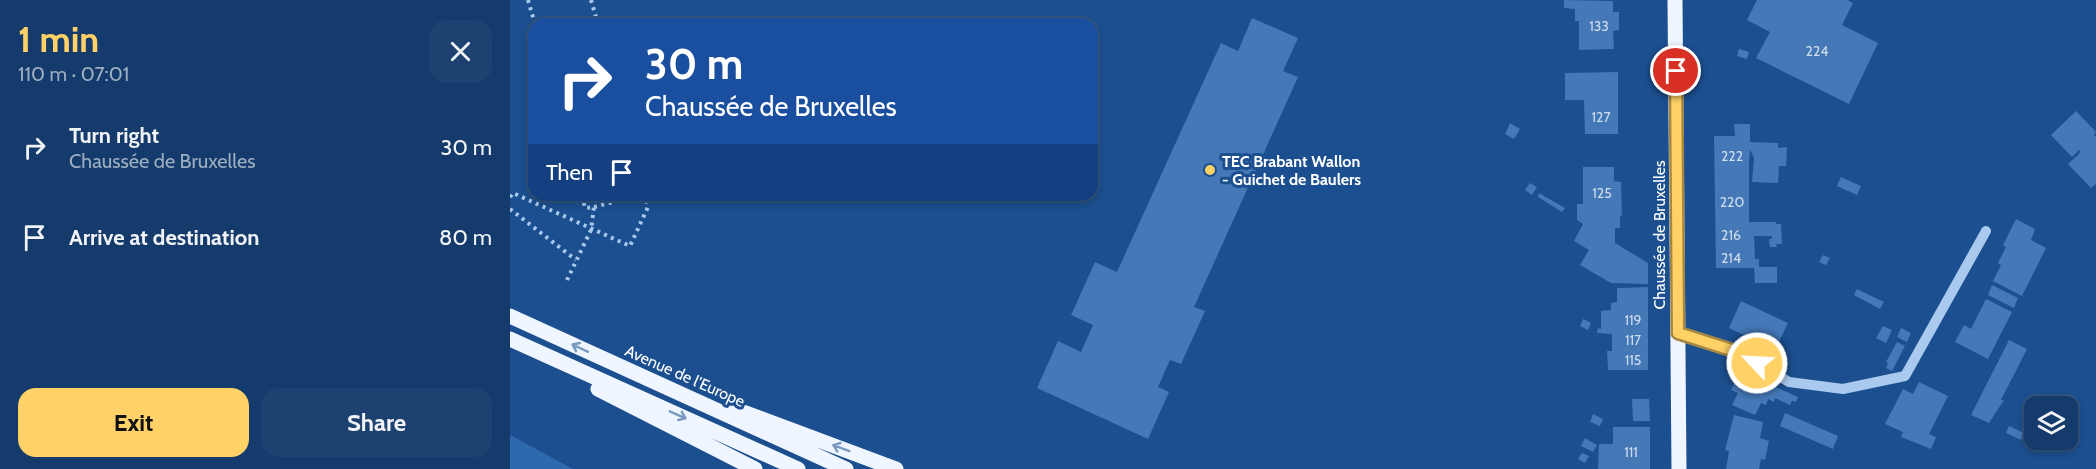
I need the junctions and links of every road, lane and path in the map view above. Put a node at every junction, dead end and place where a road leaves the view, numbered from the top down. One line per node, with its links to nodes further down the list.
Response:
1 (528, 0): 4 (path)
2 (591, 0): 5 (path)
3 (1675, 0): 19 (main road, Chaussée de Bruxelles)
4 (533, 18)
5 (596, 18)
6 (510, 197): 7 (path)
7 (528, 200)
8 (530, 201): 14 (path)
9 (583, 201): 12 (path)
10 (618, 201): 12 (path)
11 (646, 201): 14 (path)
12 (594, 207): 14 (path)
13 (510, 209): 16 (path)
14 (591, 230): 16 (path)
15 (1986, 231): 19 (lane)
16 (576, 260): 17 (path)
17 (567, 280)
18 (510, 316): 22 (main road, Avenue de l'Europe, one-way to 18)
19 (1678, 333): 27 (main road, Chaussée de Bruxelles)
20 (510, 339): 24 (main road, one-way to 24)
21 (510, 344): 23 (main road)
22 (633, 373): 25 (main road, Avenue de l'Europe); 26 (main road, one-way to 22)
23 (755, 469)
24 (798, 469)
25 (846, 469)
26 (896, 469)
27 (1679, 469)

